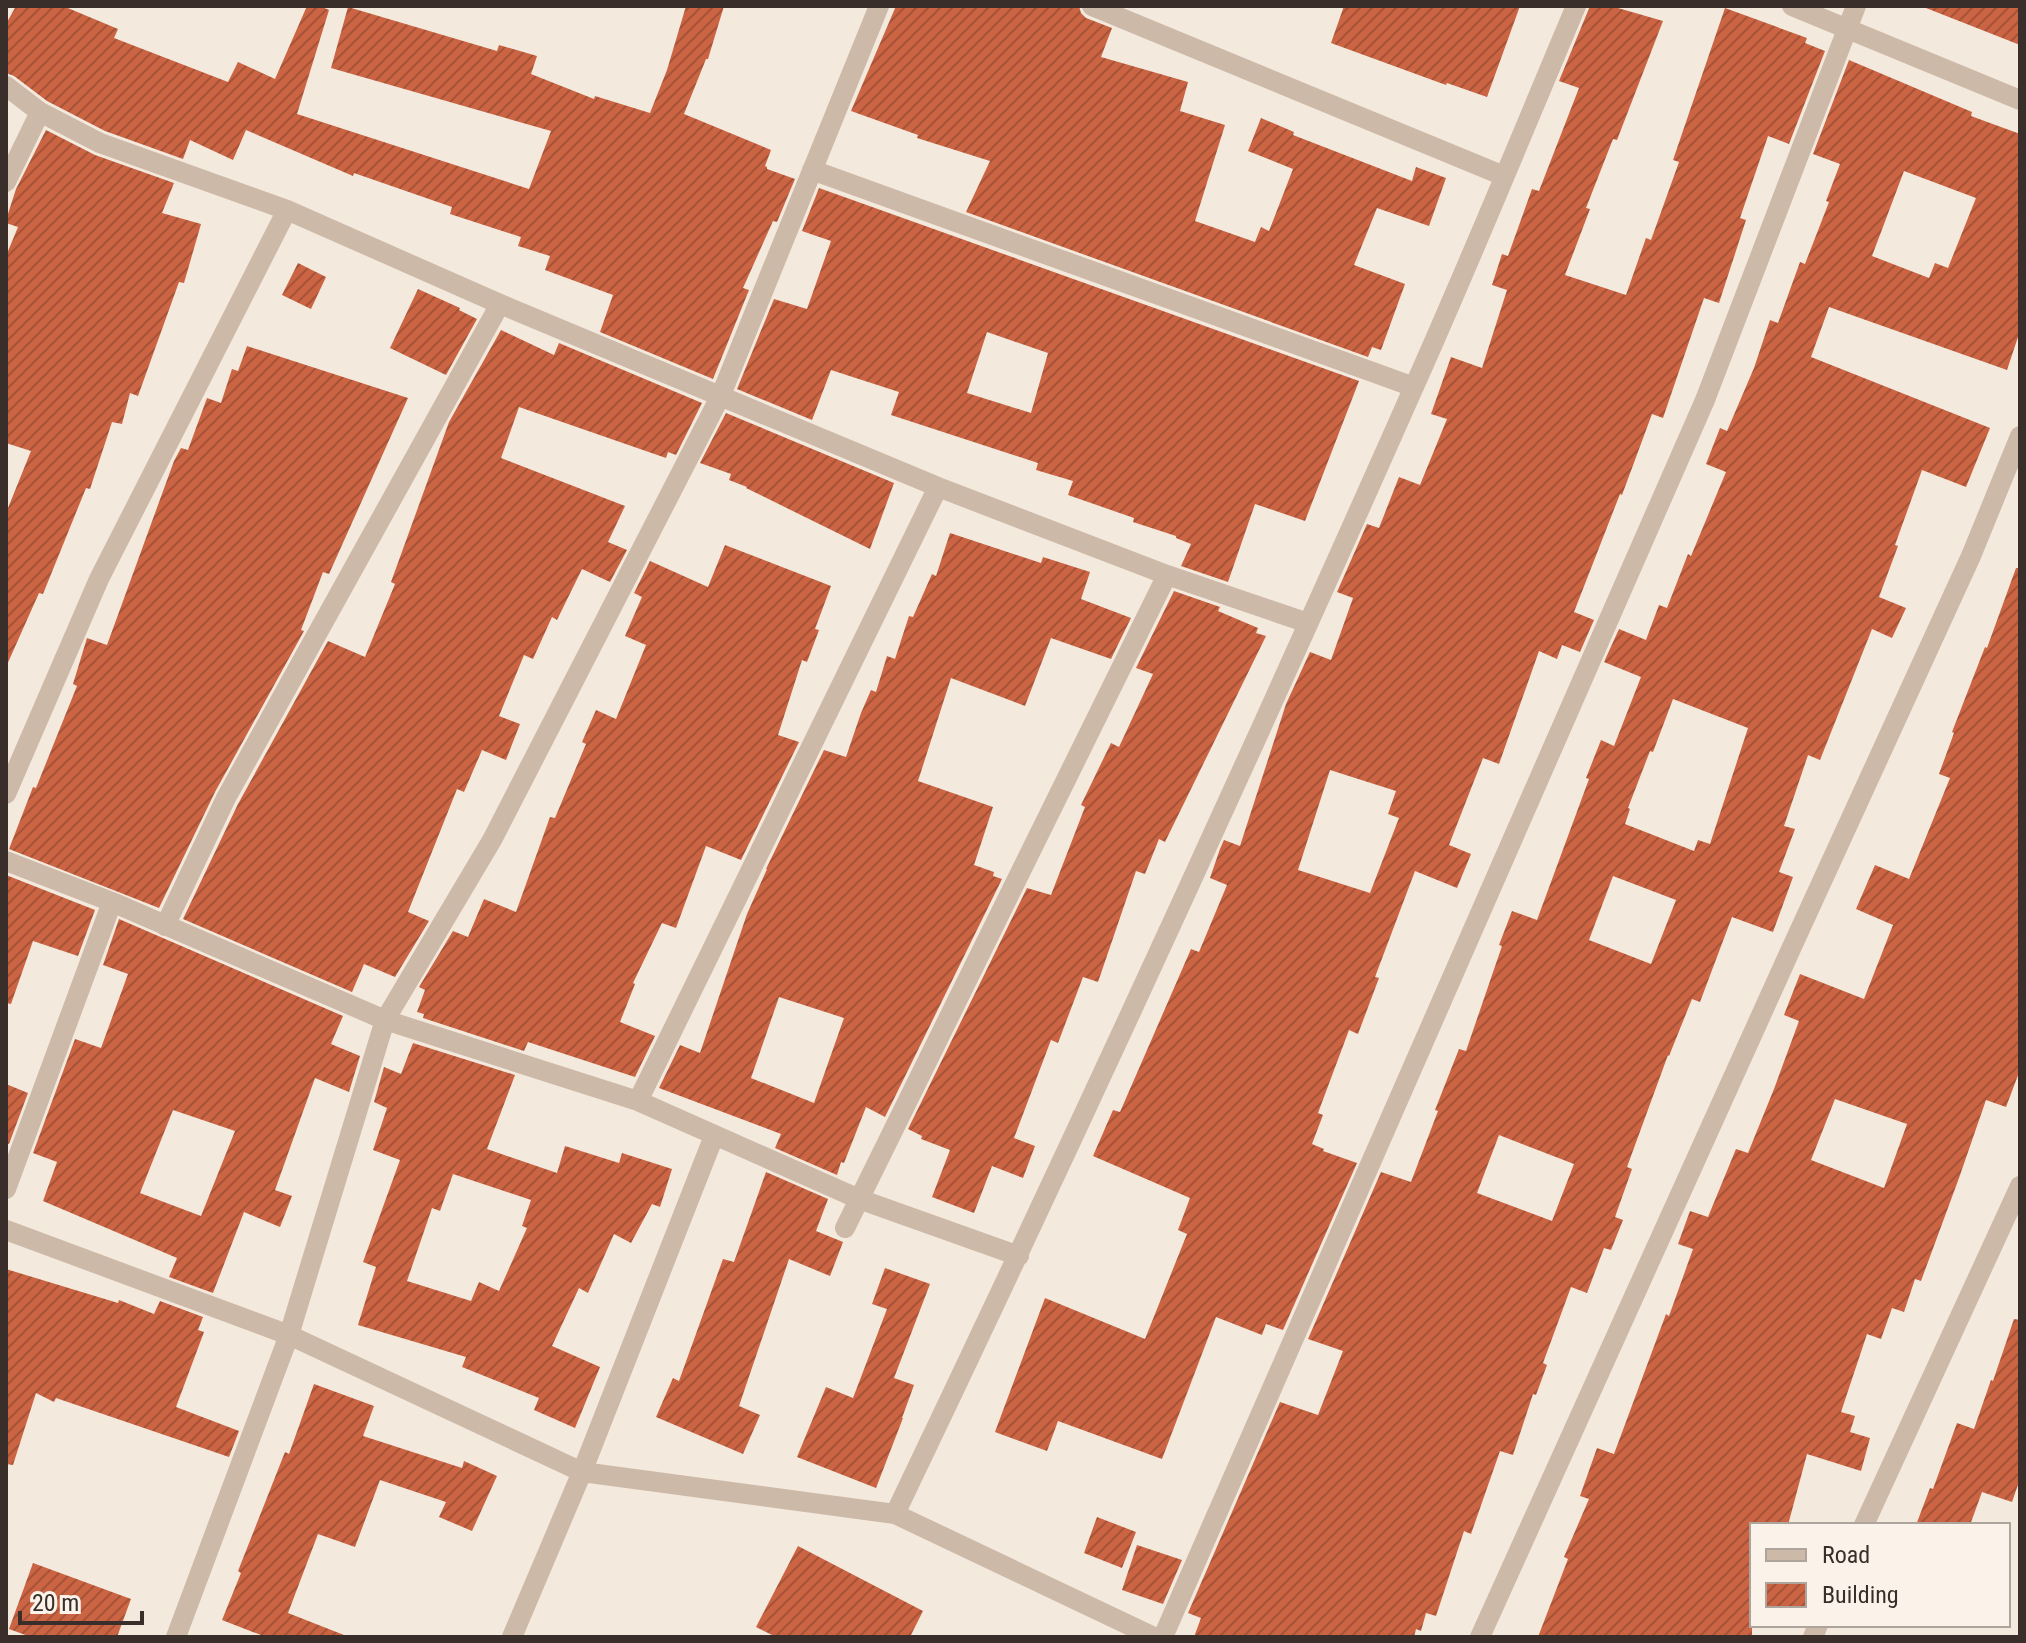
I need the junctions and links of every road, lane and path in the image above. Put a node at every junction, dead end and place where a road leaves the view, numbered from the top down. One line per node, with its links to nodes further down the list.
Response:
1 (879, 6): 10 (street)
2 (1092, 6): 11 (street)
3 (1576, 6): 11 (street)
4 (1792, 6): 6 (street)
5 (1856, 6): 6 (street)
6 (1848, 30): 8 (street); 41 (street)
7 (6, 86): 9 (street)
8 (2020, 100)
9 (40, 112): 12 (street); 13 (street)
10 (812, 170): 15 (street); 16 (street)
11 (1504, 176): 15 (street)
12 (6, 182)
13 (287, 210): 14 (street); 21 (street)
14 (500, 304): 16 (street); 24 (street)
15 (1414, 387): 20 (street)
16 (721, 395): 18 (street); 25 (street)
17 (2020, 436): 42 (street)
18 (938, 487): 19 (street); 26 (street)
19 (1167, 575): 20 (street); 30 (street)
20 (1308, 623): 33 (street)
21 (6, 794)
22 (6, 861): 23 (street)
23 (112, 902): 24 (street); 29 (street)
24 (165, 926): 25 (street)
25 (385, 1020): 26 (street); 34 (street)
26 (638, 1101): 27 (street)
27 (714, 1136): 30 (street); 35 (street)
28 (2020, 1186): 37 (street)
29 (6, 1189)
30 (859, 1199): 31 (street); 33 (street)
31 (845, 1228)
32 (6, 1230): 34 (street)
33 (1019, 1256): 36 (street)
34 (289, 1335): 35 (street); 38 (street)
35 (582, 1472): 36 (street); 39 (street)
36 (895, 1514): 40 (street)
37 (1865, 1523)
38 (176, 1637)
39 (512, 1637)
40 (1154, 1637)
41 (1163, 1637)
42 (1480, 1637)

